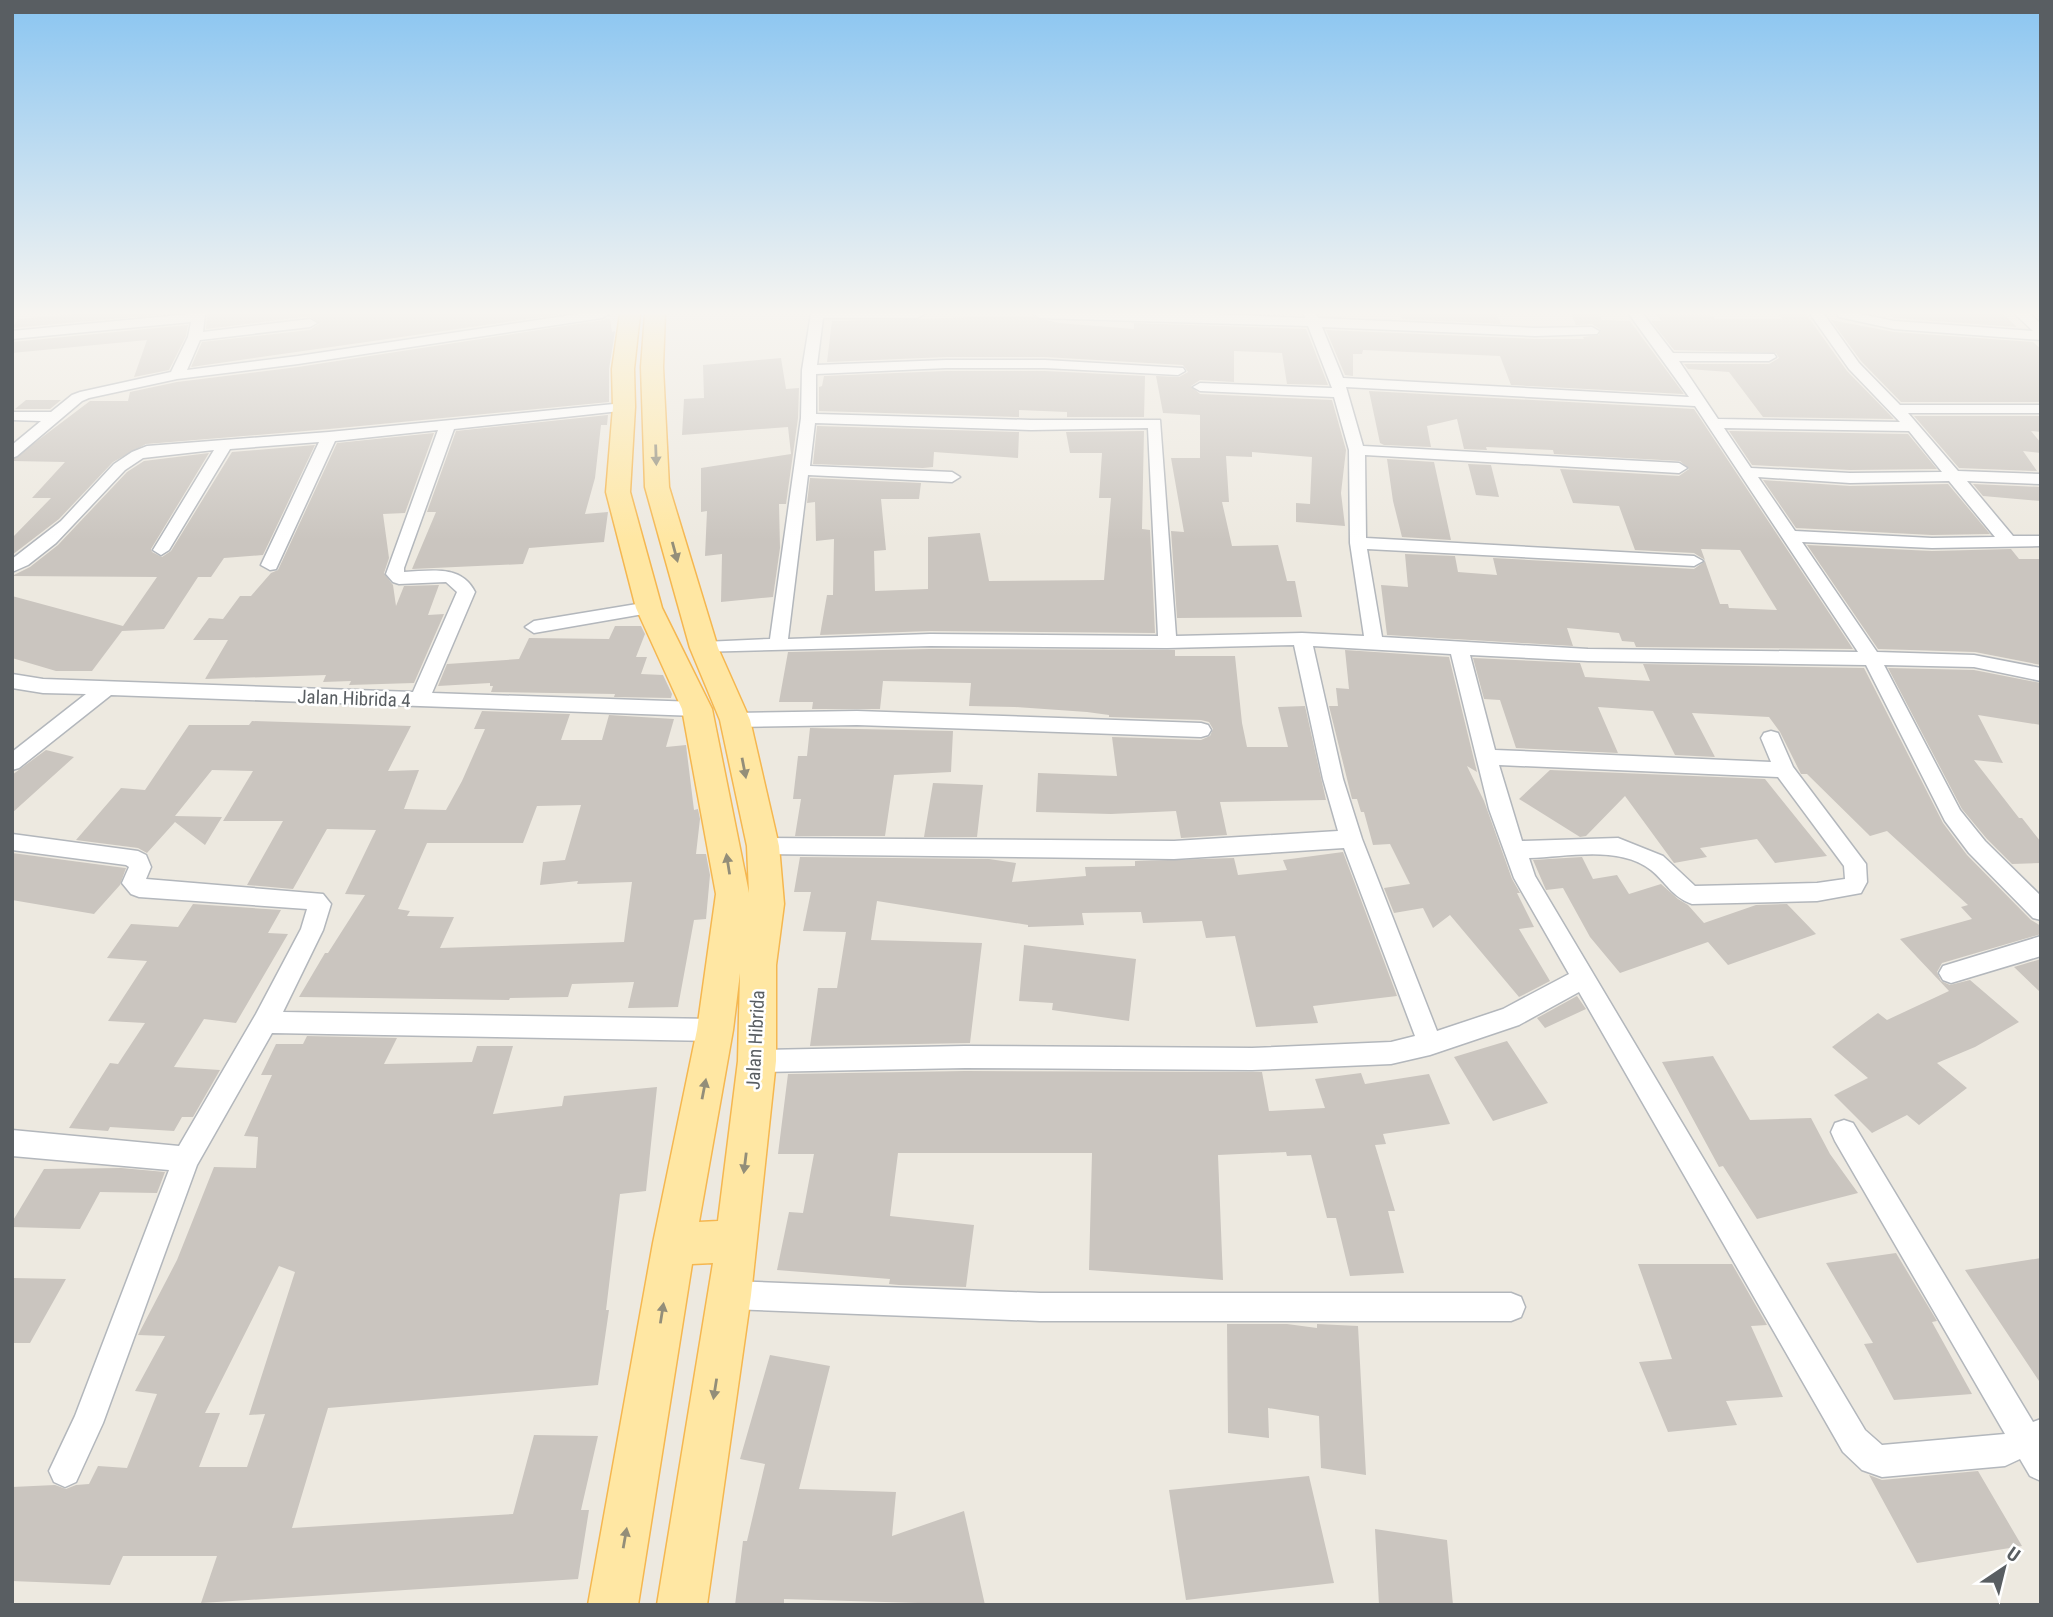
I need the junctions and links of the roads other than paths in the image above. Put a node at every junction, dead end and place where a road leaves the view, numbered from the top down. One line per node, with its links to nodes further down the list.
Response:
1 (110, 389): 14 (street)
2 (624, 389): 10 (main road)
3 (653, 389): 29 (main road, Jalan Hibrida, one-way to 29)
4 (809, 389): 15 (street)
5 (1338, 389): 21 (street)
6 (1376, 389): 9 (street)
7 (1690, 389): 9 (street)
8 (1877, 389): 11 (street)
9 (1698, 402): 16 (street)
10 (624, 407): 17 (street); 30 (main road)
11 (1897, 409): 12 (street); 18 (street)
12 (2041, 409)
13 (12, 416): 14 (street)
14 (55, 417): 22 (street)
15 (808, 418): 24 (street); 42 (street)
16 (1711, 423): 18 (street); 25 (street)
17 (448, 425): 19 (street); 51 (street)
18 (1913, 427): 26 (street)
19 (329, 437): 20 (street); 37 (street)
20 (225, 445): 35 (street); 38 (street)
21 (1357, 450): 23 (street); 34 (street)
22 (12, 453)
23 (1679, 468)
24 (800, 470): 27 (street); 44 (street)
25 (1745, 472): 26 (street); 31 (street)
26 (1955, 476): 28 (street); 32 (street)
27 (952, 477)
28 (2041, 479)
29 (657, 486): 30 (main road); 45 (main road, Jalan Hibrida, one-way to 45)
30 (618, 492): 39 (main road)
31 (1790, 536): 32 (street); 47 (street)
32 (2007, 540): 33 (street)
33 (2041, 541)
34 (1358, 543): 36 (street); 43 (street)
35 (161, 550)
36 (1693, 561)
37 (270, 565)
38 (12, 567)
39 (649, 608): 40 (street); 52 (main road)
40 (534, 628)
41 (1302, 639): 42 (street); 43 (street); 59 (street)
42 (1167, 642): 44 (street)
43 (1374, 642): 46 (street)
44 (778, 646): 45 (street)
45 (704, 648): 53 (main road, Jalan Hibrida)
46 (1459, 648): 47 (street); 56 (street)
47 (1872, 659): 48 (street); 63 (street)
48 (2041, 675)
49 (12, 681): 50 (street, Jalan Hibrida 4)
50 (107, 688): 51 (street, Jalan Hibrida 4); 57 (street)
51 (419, 700): 52 (street, Jalan Hibrida 4)
52 (697, 709): 68 (main road, one-way to 52)
53 (735, 720): 54 (street); 61 (main road, Jalan Hibrida, one-way to 61)
54 (1201, 730)
55 (1771, 738): 58 (street)
56 (1488, 757): 58 (street); 62 (street)
57 (12, 763)
58 (1784, 770): 62 (street)
59 (1351, 839): 61 (street); 69 (street)
60 (12, 842): 67 (street)
61 (763, 846): 70 (main road, Jalan Hibrida)
62 (1515, 850): 66 (street)
63 (2041, 911)
64 (2041, 946): 65 (street)
65 (1951, 973)
66 (1584, 978): 69 (street); 78 (street)
67 (265, 1022): 68 (street); 73 (street)
68 (715, 1030): 75 (main road, one-way to 68)
69 (1430, 1044): 70 (street)
70 (757, 1061): 74 (main road, Jalan Hibrida, one-way to 74)
71 (1844, 1132): 78 (street)
72 (12, 1143): 73 (street)
73 (186, 1159): 79 (street)
74 (735, 1242): 75 (main road); 76 (main road, Jalan Hibrida)
75 (674, 1243): 80 (main road, one-way to 75)
76 (730, 1295): 77 (street); 81 (main road, Jalan Hibrida, one-way to 81)
77 (1511, 1307)
78 (2036, 1447)
79 (65, 1471)
80 (613, 1605)
81 (682, 1605)

